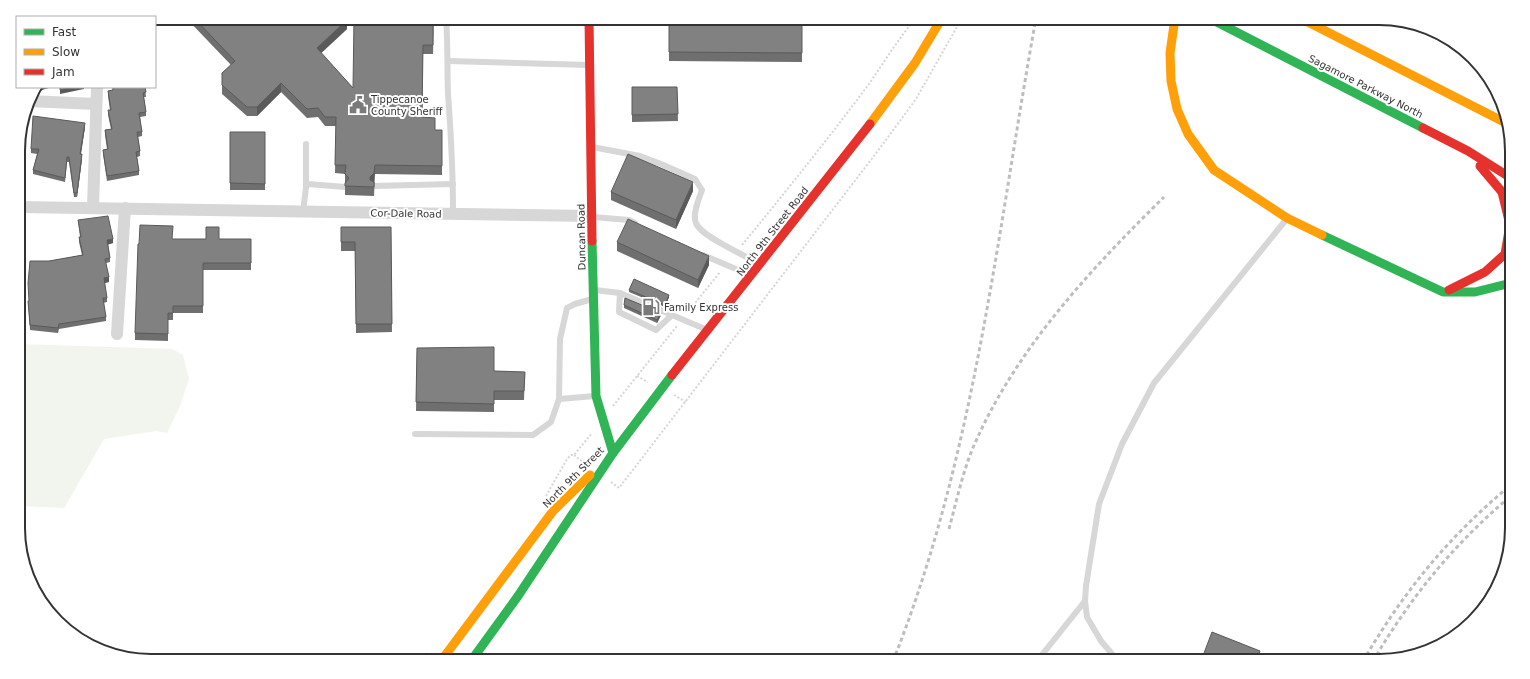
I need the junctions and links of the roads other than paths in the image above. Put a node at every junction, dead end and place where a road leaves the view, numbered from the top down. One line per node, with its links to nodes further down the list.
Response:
1 (446, 25): 7 (lane)
2 (589, 25): 8 (main road, Duncan Road)
3 (938, 25): 32 (main road, North 9th Street Road)
4 (1174, 25): 28 (main road)
5 (1222, 25): 15 (main road, Sagamore Parkway North)
6 (1314, 25): 12 (main road)
7 (449, 61): 8 (lane); 17 (lane)
8 (589, 65): 14 (main road, Duncan Road)
9 (97, 88): 11 (street)
10 (36, 101): 11 (street)
11 (96, 104): 23 (street)
12 (1502, 121)
13 (306, 144): 20 (lane)
14 (591, 147): 27 (main road, Duncan Road); 32 (lane)
15 (1468, 151): 16 (main road, Sagamore Parkway North); 21 (main road)
16 (1505, 174)
17 (453, 184): 19 (lane); 26 (lane)
18 (345, 186): 20 (lane)
19 (374, 186)
20 (306, 187): 25 (lane)
21 (1505, 204)
22 (25, 207): 23 (street, Cor-Dale Road)
23 (93, 207): 24 (street, Cor-Dale Road)
24 (125, 208): 25 (street, Cor-Dale Road); 40 (street)
25 (303, 212): 26 (street, Cor-Dale Road)
26 (453, 213): 27 (street, Cor-Dale Road)
27 (591, 216): 29 (lane); 37 (main road, Duncan Road)
28 (1287, 218): 35 (main road); 45 (lane)
29 (643, 227)
30 (699, 253): 33 (lane)
31 (1505, 254): 35 (main road)
32 (760, 264): 33 (main road, North 9th Street Road)
33 (751, 276): 39 (main road, North 9th Street Road)
34 (1505, 284): 35 (main road)
35 (1443, 292)
36 (620, 293): 37 (lane); 38 (lane); 38 (lane)
37 (594, 294): 41 (main road, Duncan Road); 42 (lane)
38 (672, 315): 39 (lane)
39 (706, 330): 44 (main road, North 9th Street Road)
40 (117, 334)
41 (596, 396): 42 (lane); 44 (main road, Duncan Road)
42 (559, 399): 43 (lane)
43 (415, 434)
44 (613, 453): 46 (main road, North 9th Street); 47 (main road, North 9th Street)
45 (1085, 601): 48 (lane); 49 (lane)
46 (446, 654)
47 (476, 654)
48 (1043, 654)
49 (1112, 654)

